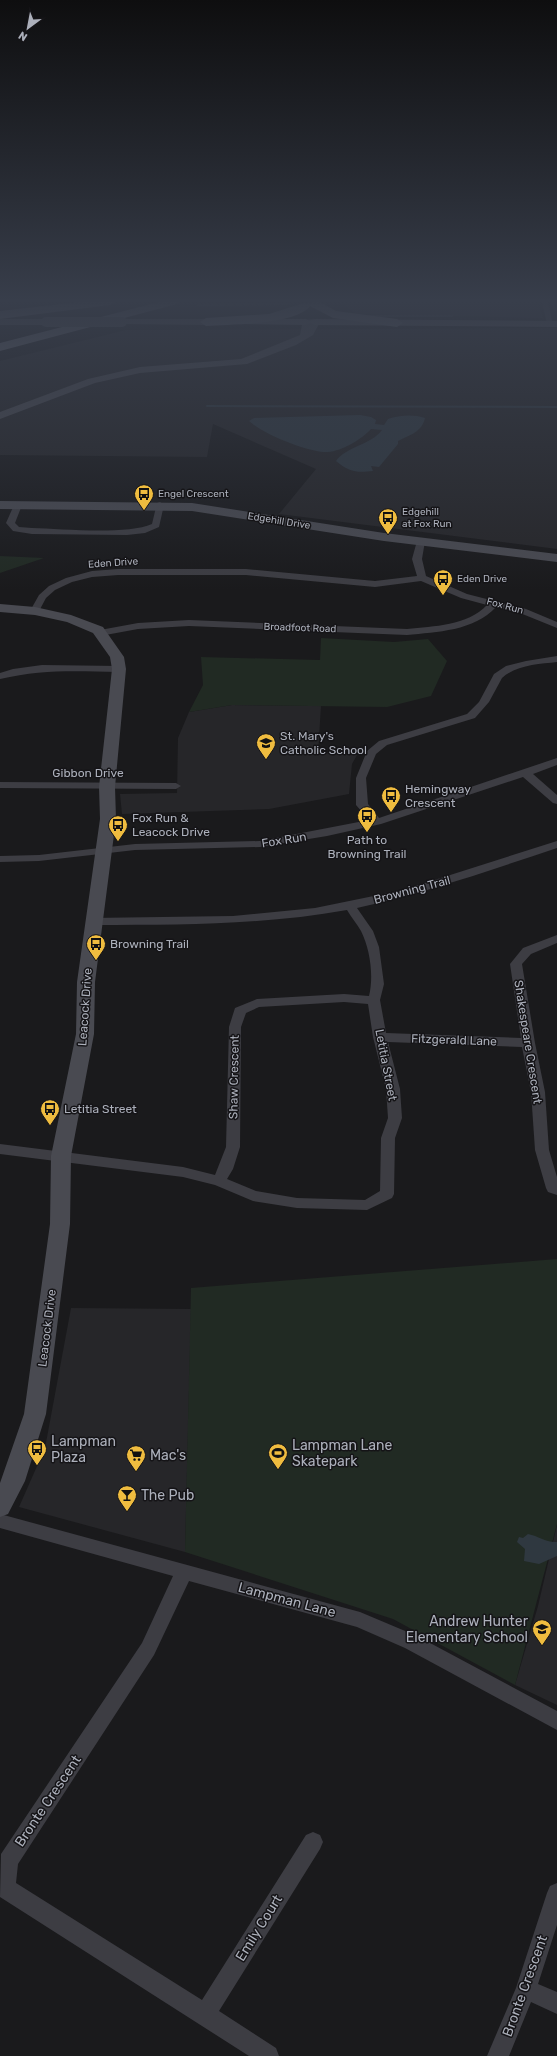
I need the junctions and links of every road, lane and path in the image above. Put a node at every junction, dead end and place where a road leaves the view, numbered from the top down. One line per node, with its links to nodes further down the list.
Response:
1 (47, 398): 2 (street)
2 (0, 416)
3 (0, 505): 4 (street, Edgehill Drive)
4 (18, 505): 5 (street, Edgehill Drive); 5 (street)
5 (160, 505): 6 (street, Edgehill Drive)
6 (421, 541): 7 (street, Edgehill Drive); 8 (street)
7 (557, 558)
8 (422, 578): 9 (street, Fox Run); 11 (street, Eden Drive)
9 (494, 603): 12 (street, Fox Run); 13 (street, Broadfoot Road)
10 (0, 608): 11 (street, Leacock Drive)
11 (34, 610): 13 (street, Leacock Drive)
12 (557, 625)
13 (100, 633): 15 (street, Leacock Drive)
14 (557, 659): 23 (street)
15 (119, 669): 16 (street); 21 (street, Leacock Drive)
16 (0, 676)
17 (557, 761): 18 (street, Fox Run)
18 (525, 774): 22 (street); 23 (street, Fox Run)
19 (0, 785): 21 (street, Gibbon Drive)
20 (176, 786): 21 (street, Gibbon Drive)
21 (107, 787): 25 (street, Leacock Drive)
22 (557, 801)
23 (377, 822): 25 (street, Fox Run)
24 (557, 844): 27 (street, Browning Trail)
25 (102, 851): 26 (street, Fox Run); 28 (street, Leacock Drive)
26 (0, 859)
27 (350, 906): 28 (street, Browning Trail); 30 (street, Letitia Street)
28 (94, 921): 34 (street, Leacock Drive)
29 (557, 939): 32 (street, Shakespeare Crescent)
30 (374, 1000): 31 (street, Letitia Street); 35 (street, Shaw Crescent)
31 (380, 1037): 32 (street, Fitzgerald Lane); 35 (street, Letitia Street)
32 (528, 1043): 36 (street, Shakespeare Crescent)
33 (0, 1149): 34 (street, Letitia Street)
34 (61, 1156): 35 (street, Letitia Street); 37 (street, Leacock Drive)
35 (219, 1181)
36 (557, 1190)
37 (0, 1507)
38 (0, 1521): 39 (street, Lampman Lane)
39 (184, 1572): 40 (street, Lampman Lane); 45 (street, Bronte Crescent)
40 (557, 1721)
41 (313, 1842): 45 (street, Emily Court)
42 (557, 1893): 43 (street, Bronte Crescent)
43 (526, 1989): 44 (street); 47 (street, Bronte Crescent)
44 (557, 2003)
45 (205, 2014): 46 (street, Bronte Crescent)
46 (268, 2056)
47 (498, 2056)

